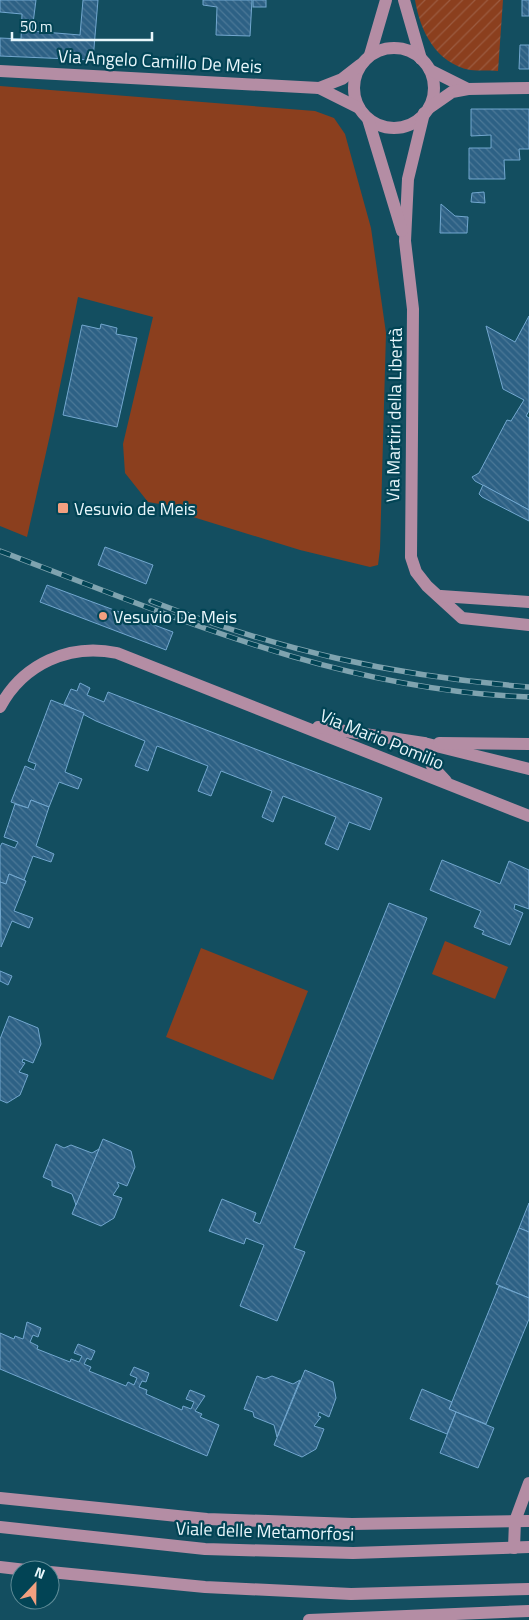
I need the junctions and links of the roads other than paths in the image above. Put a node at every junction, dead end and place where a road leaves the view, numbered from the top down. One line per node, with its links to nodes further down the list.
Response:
1 (386, 0): 3 (street)
2 (404, 0): 4 (street)
3 (370, 55): 4 (street, Via Angelo Camillo De Meis); 5 (street, Via Angelo Camillo De Meis)
4 (421, 59): 6 (street, Via Angelo Camillo De Meis)
5 (360, 65): 8 (street, Via Angelo Camillo De Meis); 11 (street, Via Angelo Camillo De Meis)
6 (430, 70): 10 (street, Via Angelo Camillo De Meis); 12 (street)
7 (0, 71): 8 (street, Via Angelo Camillo De Meis)
8 (319, 88): 11 (street, Via Angelo Camillo De Meis)
9 (529, 88): 10 (street, Via Angelo Camillo De Meis)
10 (468, 89): 12 (street, Via Angelo Camillo De Meis)
11 (359, 108): 13 (street, Via Angelo Camillo De Meis)
12 (426, 111): 13 (street, Via Angelo Camillo De Meis); 14 (street, Via Martiri della Libertà)
13 (368, 119): 14 (street, Via Martiri della Libertà)
14 (405, 241): 15 (street, Via Martiri della Libertà)
15 (441, 596): 16 (street); 17 (street)
16 (529, 602)
17 (529, 625)
18 (0, 707): 19 (street, Via Mario Pomilio)
19 (272, 714): 20 (street, Via Mario Pomilio); 23 (street, Via Mario Pomilio)
20 (424, 743): 21 (street); 22 (street); 23 (street, Via Mario Pomilio)
21 (529, 744)
22 (529, 769)
23 (452, 786): 24 (street)
24 (529, 816)
25 (529, 1483): 27 (street)
26 (0, 1498): 27 (street, Viale delle Metamorfosi)
27 (515, 1521): 28 (street, Viale delle Metamorfosi); 31 (street)
28 (529, 1521)
29 (0, 1527): 31 (street, Viale delle Metamorfosi)
30 (529, 1547): 31 (street, Viale delle Metamorfosi)
31 (514, 1548)
32 (60, 1573): 33 (street)
33 (529, 1589)
34 (529, 1611): 35 (street)
35 (309, 1620)

